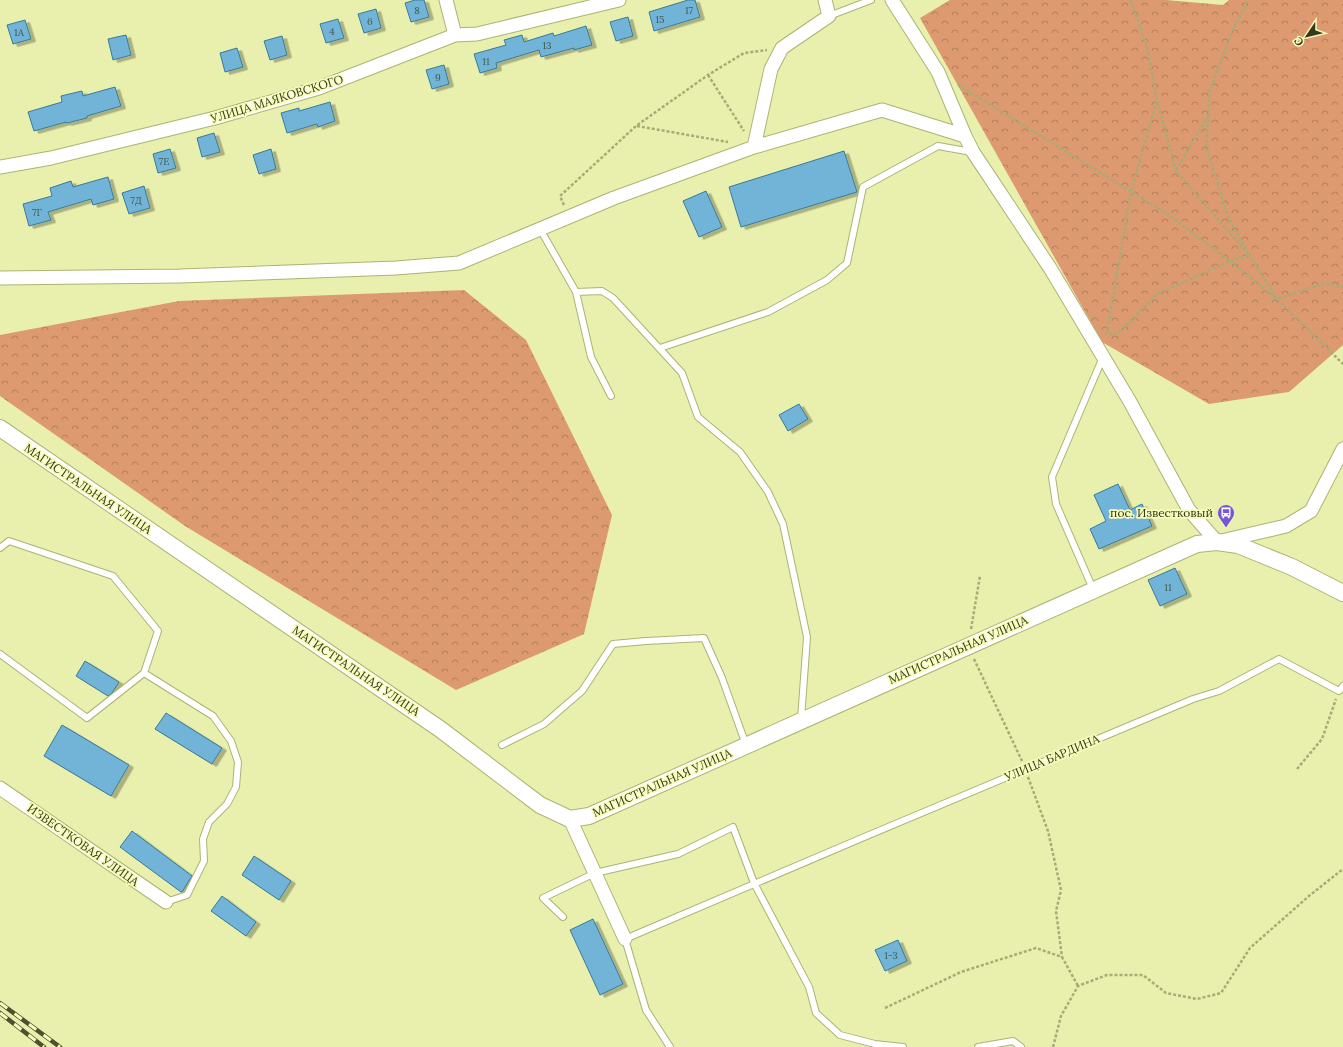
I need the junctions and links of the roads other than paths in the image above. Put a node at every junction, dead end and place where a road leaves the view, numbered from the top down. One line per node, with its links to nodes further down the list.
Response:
1 (446, 0): 7 (street)
2 (619, 0): 7 (street, УЛИЦА МАЯКОВСКОГО)
3 (825, 0): 6 (street)
4 (871, 0): 6 (lane)
5 (892, 0): 8 (street)
6 (829, 16): 9 (street)
7 (455, 35): 11 (street, УЛИЦА МАЯКОВСКОГО)
8 (965, 136): 9 (street); 10 (street)
9 (754, 147): 12 (street)
10 (973, 152): 15 (lane); 16 (street)
11 (0, 167)
12 (540, 229): 13 (street); 14 (lane)
13 (0, 278)
14 (576, 292): 15 (lane); 17 (lane)
15 (660, 348): 27 (lane)
16 (1103, 357): 20 (street); 22 (lane)
17 (611, 396)
18 (0, 428): 31 (street, МАГИСТРАЛЬНАЯ УЛИЦА)
19 (1343, 449): 20 (street)
20 (1217, 542): 22 (street, МАГИСТРАЛЬНАЯ УЛИЦА); 23 (street, МАГИСТРАЛЬНАЯ УЛИЦА)
21 (0, 548): 25 (lane)
22 (1093, 590): 27 (street, МАГИСТРАЛЬНАЯ УЛИЦА)
23 (1343, 593)
24 (0, 654): 25 (lane)
25 (144, 673): 34 (lane)
26 (1343, 686): 33 (lane, УЛИЦА БАРДИНА)
27 (801, 720): 29 (street, МАГИСТРАЛЬНАЯ УЛИЦА)
28 (502, 745): 29 (lane)
29 (746, 745): 31 (street, МАГИСТРАЛЬНАЯ УЛИЦА)
30 (0, 788): 34 (street, ИЗВЕСТКОВАЯ УЛИЦА)
31 (570, 819): 32 (street)
32 (595, 873): 33 (lane); 35 (lane); 36 (street)
33 (754, 883): 36 (lane); 38 (lane)
34 (166, 902)
35 (563, 916)
36 (625, 939): 37 (lane)
37 (670, 1047)
38 (903, 1047)
39 (978, 1047): 40 (lane)
40 (1022, 1047)

